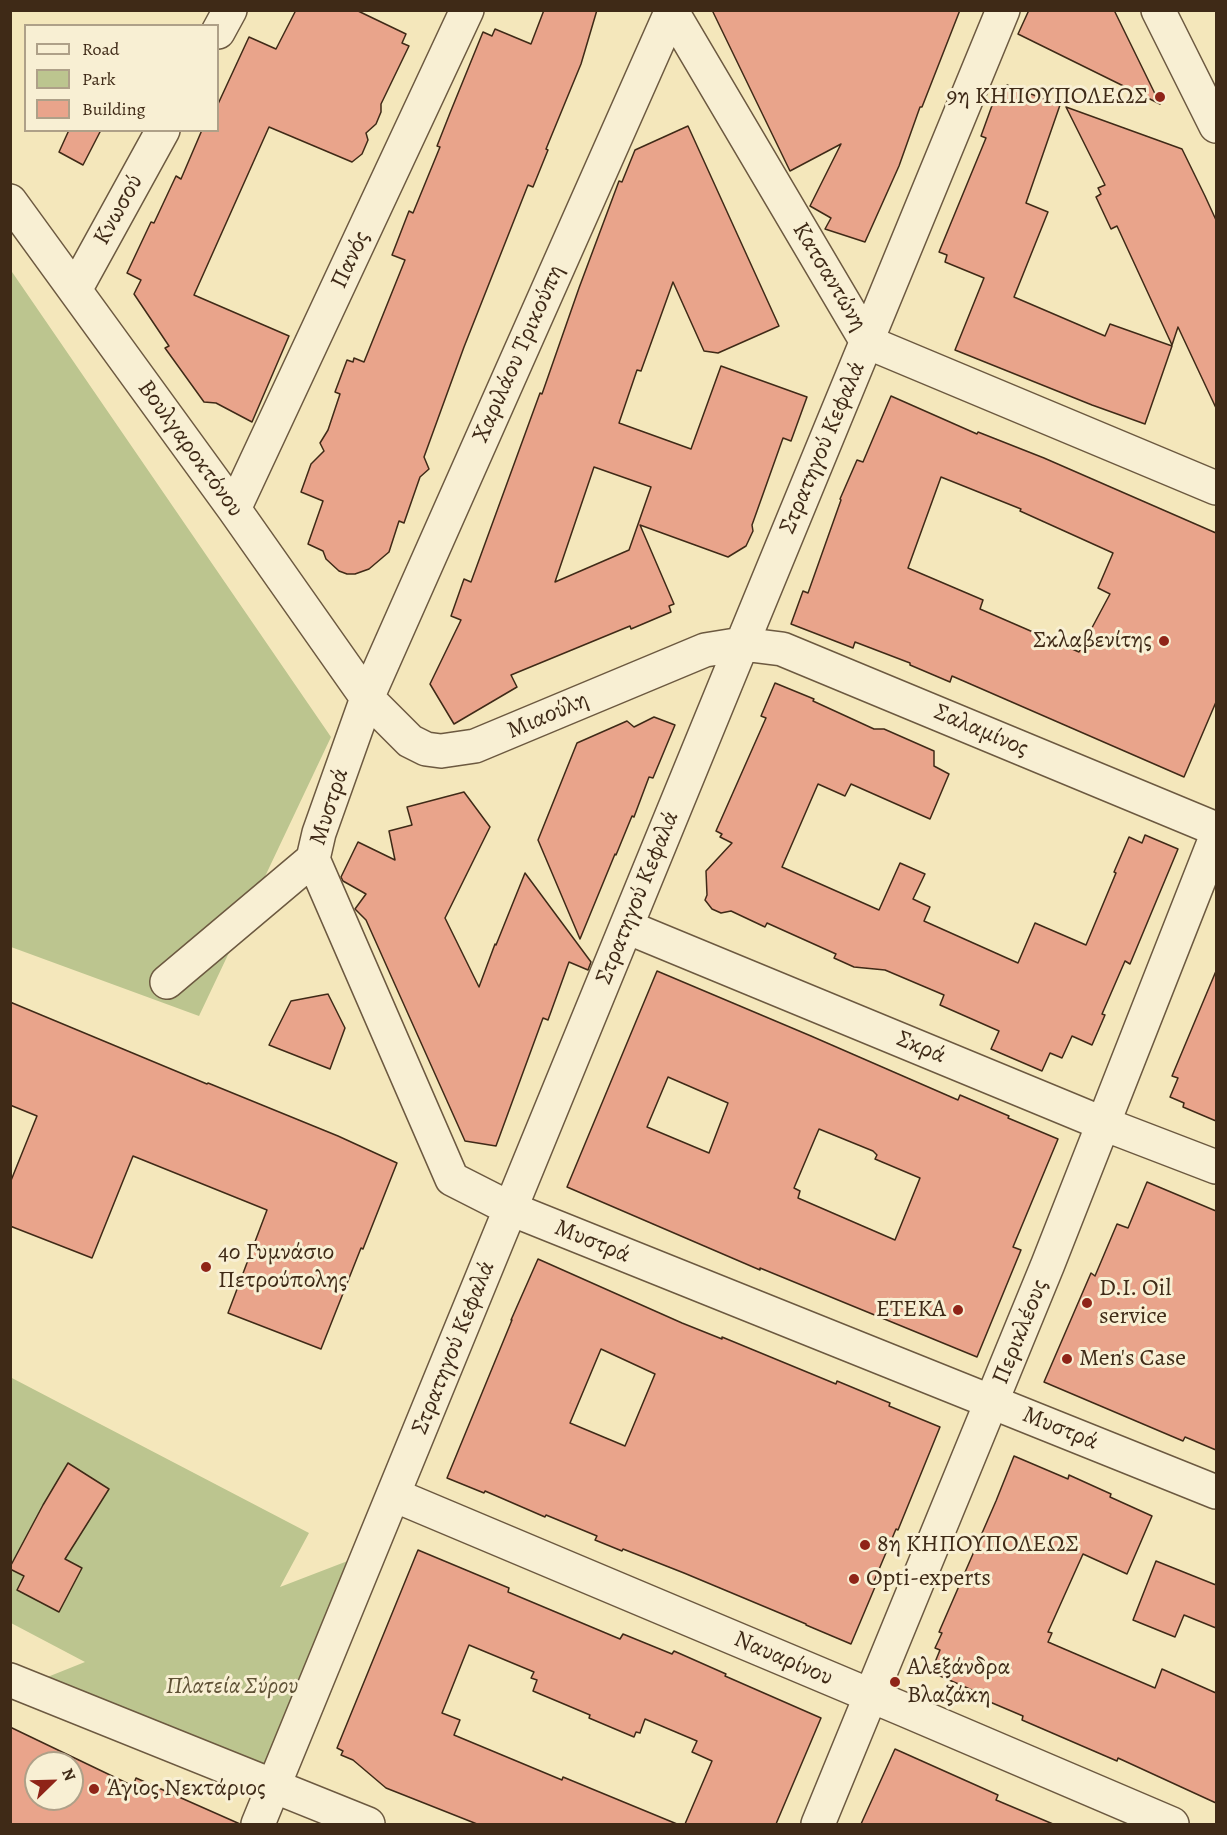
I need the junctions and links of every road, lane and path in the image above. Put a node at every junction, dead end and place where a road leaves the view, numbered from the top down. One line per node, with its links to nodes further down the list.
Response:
1 (230, 10): 6 (street)
2 (467, 10): 13 (street, Πανός)
3 (1003, 10): 11 (street, Στρατηγού Κεφαλά)
4 (1158, 10): 7 (street)
5 (672, 11): 11 (street, Κατσαντώνη); 15 (street, Χαριλάου Τρικούπη)
6 (219, 30)
7 (1216, 126)
8 (162, 132): 10 (street, Κνωσού)
9 (10, 201): 10 (street, Βουλγαροκτόνου)
10 (75, 290): 13 (street, Βουλγαροκτόνου)
11 (867, 342): 12 (street, Κατσαντώνη); 14 (street, Στρατηγού Κεφαλά)
12 (1216, 488)
13 (234, 509): 15 (street, Βουλγαροκτόνου)
14 (742, 644): 15 (street, Μιαούλη); 16 (street, Σαλαμίνος); 19 (street, Στρατηγού Κεφαλά)
15 (367, 698): 18 (street, Μυστρά)
16 (1216, 829)
17 (1216, 837): 21 (street, Περικλέους)
18 (313, 859): 20 (street); 23 (street, Μυστρά)
19 (627, 927): 21 (street, Σκρά); 23 (street, Στρατηγού Κεφαλά)
20 (167, 982)
21 (1104, 1124): 22 (street, Σκρά); 24 (street, Περικλέους)
22 (1216, 1167)
23 (511, 1209): 24 (street, Μυστρά); 26 (street, Στρατηγού Κεφαλά)
24 (992, 1401): 25 (street, Μυστρά); 28 (street, Περικλέους)
25 (1216, 1492)
26 (394, 1495): 28 (street, Ναυαρίνου); 29 (street, Στρατηγού Κεφαλά)
27 (10, 1680): 29 (street)
28 (871, 1695): 32 (street, Περικλέους); 33 (street, Ναυαρίνου)
29 (274, 1786): 30 (street, Στρατηγού Κεφαλά); 31 (street)
30 (258, 1824)
31 (368, 1824)
32 (818, 1824)
33 (1172, 1824)

